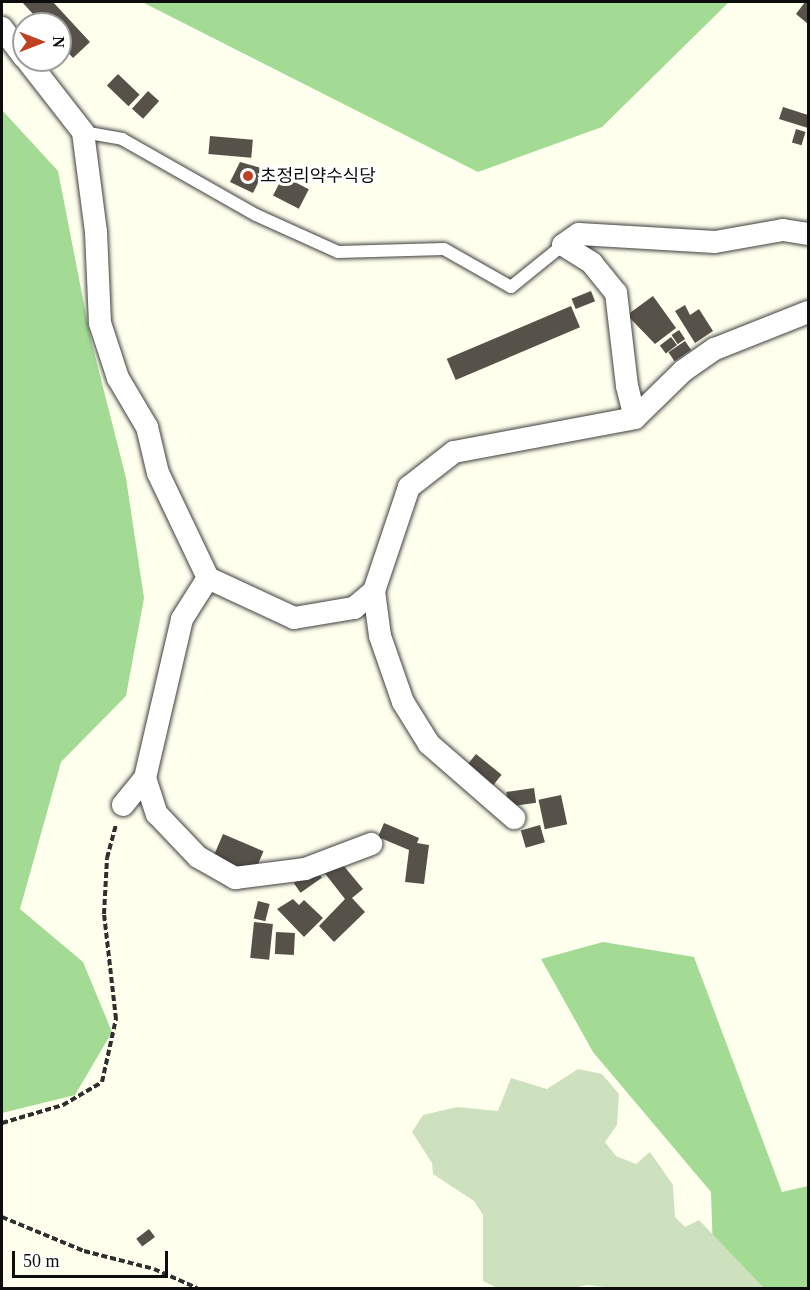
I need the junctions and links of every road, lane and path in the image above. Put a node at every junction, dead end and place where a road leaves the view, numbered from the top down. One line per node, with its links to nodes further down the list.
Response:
1 (2, 28): 2 (street)
2 (12, 41)
3 (36, 72): 4 (street)
4 (83, 132): 6 (lane); 9 (street)
5 (808, 234): 6 (street)
6 (563, 245): 8 (street)
7 (808, 312): 8 (street)
8 (634, 418): 10 (street)
9 (208, 578): 10 (street); 11 (street)
10 (374, 591): 13 (street)
11 (145, 778): 12 (street); 14 (street)
12 (123, 805): 15 (path)
13 (514, 819)
14 (371, 844)
15 (2, 1123)
16 (2, 1217): 17 (path)
17 (197, 1288)

